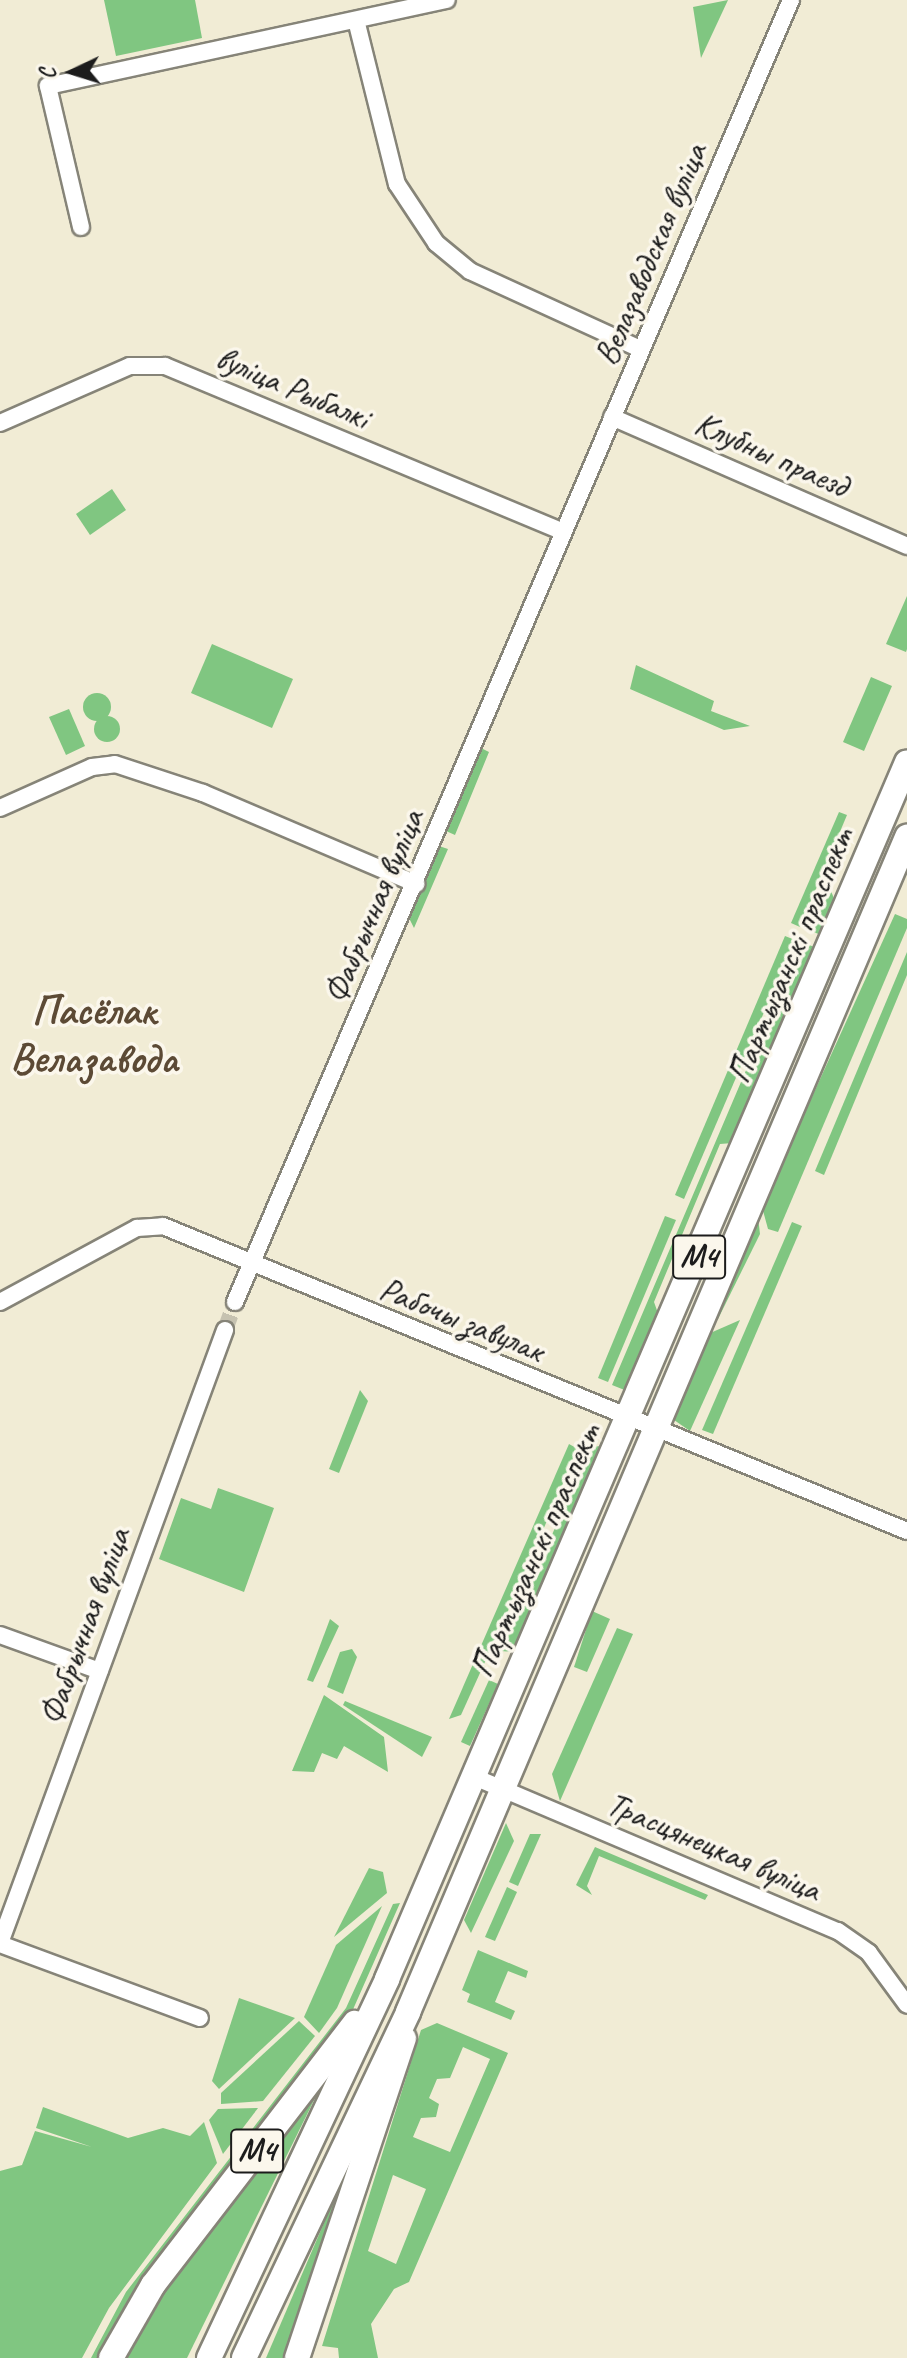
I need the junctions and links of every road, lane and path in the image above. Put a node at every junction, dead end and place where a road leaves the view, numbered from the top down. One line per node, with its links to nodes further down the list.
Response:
1 (447, 0): 3 (street)
2 (791, 0): 5 (street, Велазаводская вуліца)
3 (356, 20): 4 (street); 5 (street)
4 (81, 227)
5 (640, 349): 6 (street, Велазаводская вуліца)
6 (612, 417): 8 (street, Велазаводская вуліца); 9 (street, Клубны праезд)
7 (0, 423): 8 (street, вуліца Рыбалкі)
8 (562, 531): 13 (street, Фабрычная вуліца)
9 (907, 546)
10 (907, 762): 14 (main road, Партызанскі праспект / М4)
11 (0, 808): 13 (street)
12 (907, 837): 15 (main road, Партызанскі праспект / М4)
13 (416, 884): 16 (street, Фабрычная вуліца)
14 (803, 1012): 15 (main road); 20 (main road, Партызанскі праспект / М4)
15 (826, 1024): 20 (main road, Партызанскі праспект / М4)
16 (250, 1262): 17 (street, Рабочы завулак); 18 (street, Фабрычная вуліца); 20 (street, Рабочы завулак)
17 (0, 1302)
18 (235, 1302)
19 (225, 1330): 23 (street, Фабрычная вуліца)
20 (641, 1422): 21 (street, Рабочы завулак); 24 (main road, Партызанскі праспект / М4); 25 (main road, Партызанскі праспект / М4)
21 (907, 1531)
22 (0, 1635): 23 (street)
23 (100, 1671): 26 (street, Фабрычная вуліца)
24 (472, 1776): 25 (street, Трасцянецкая вуліца); 27 (main road, Партызанскі праспект / М4)
25 (499, 1786): 28 (street, Трасцянецкая вуліца); 29 (main road, Партызанскі праспект / М4)
26 (0, 1944): 30 (street)
27 (387, 1979): 31 (main road, М4); 32 (main road, Партызанскі праспект)
28 (907, 2005)
29 (408, 2012): 33 (main road, Партызанскі праспект); 34 (main road, М4)
30 (200, 2018)
31 (111, 2358)
32 (209, 2358)
33 (244, 2358)
34 (297, 2358)

